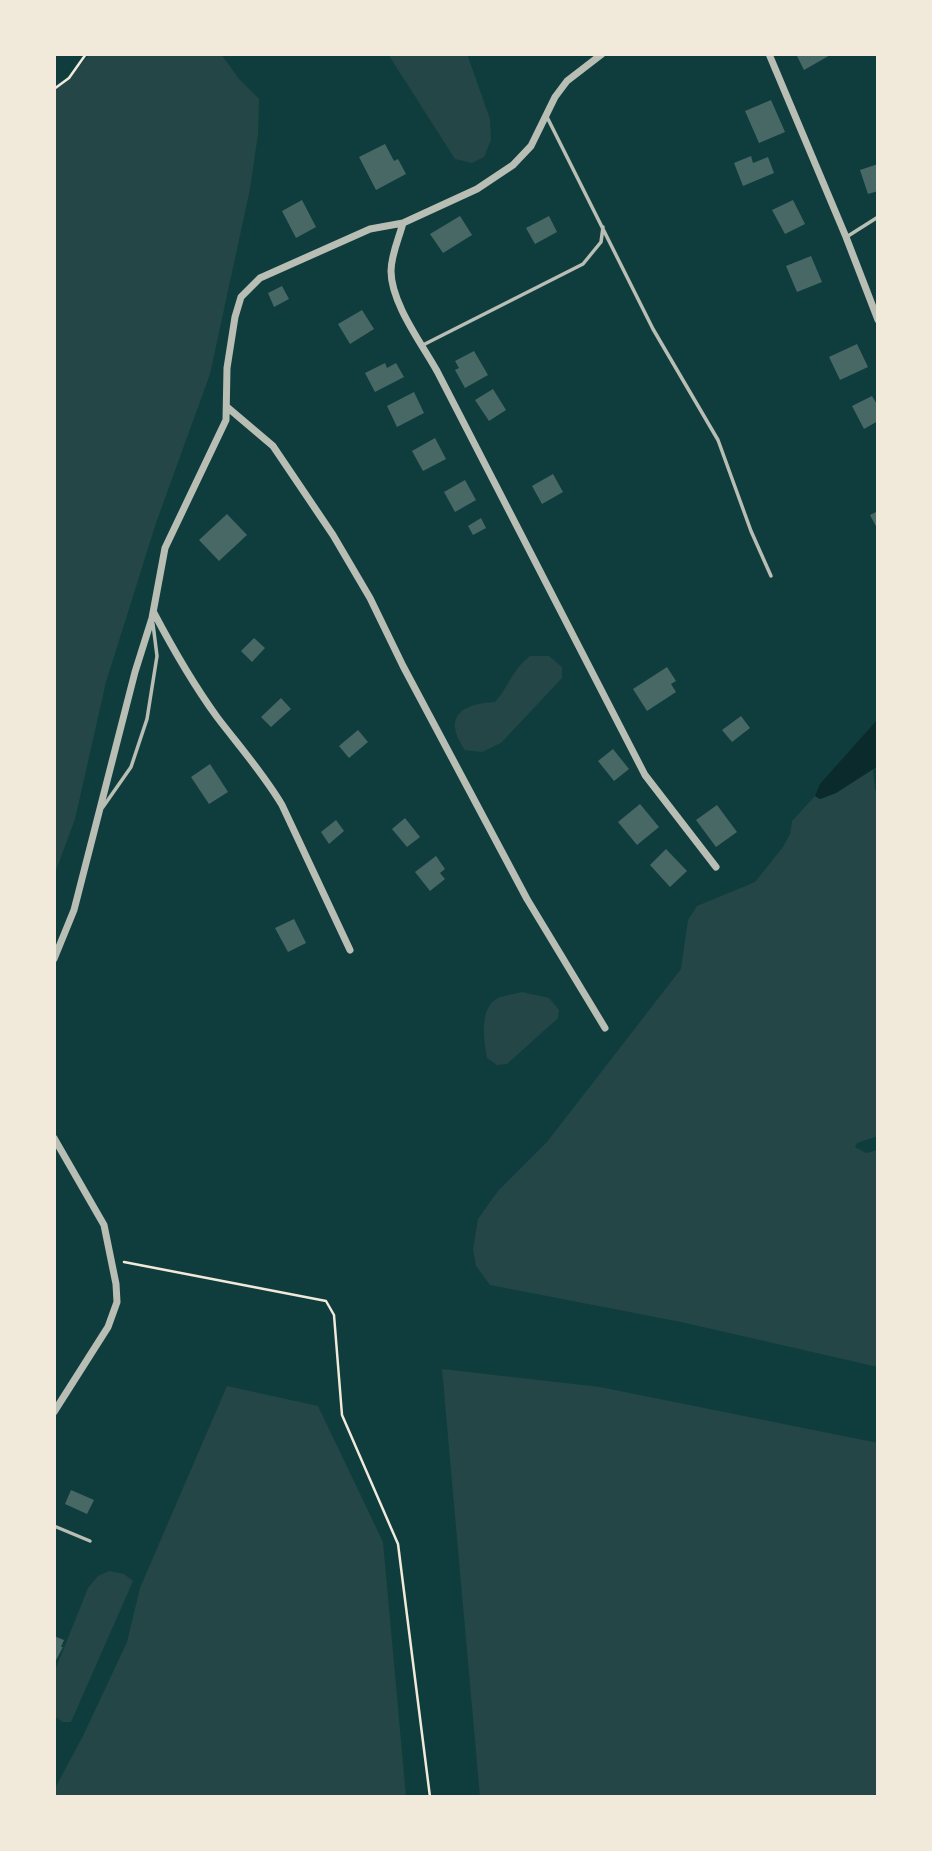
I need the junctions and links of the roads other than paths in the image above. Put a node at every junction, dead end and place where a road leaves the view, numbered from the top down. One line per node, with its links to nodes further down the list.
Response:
1 (602, 54): 3 (street)
2 (769, 54): 7 (street)
3 (547, 116): 5 (street); 6 (lane)
4 (878, 217): 7 (lane)
5 (403, 223): 9 (street); 10 (street)
6 (603, 225): 9 (lane); 11 (lane)
7 (846, 237): 8 (street)
8 (878, 320)
9 (423, 345): 14 (street)
10 (227, 407): 12 (street); 17 (street)
11 (771, 576)
12 (153, 615): 13 (street); 13 (lane); 15 (street)
13 (98, 814): 16 (street)
14 (716, 867)
15 (350, 950)
16 (54, 959)
17 (605, 1028)
18 (54, 1138): 19 (street)
19 (54, 1412)
20 (54, 1526): 21 (lane)
21 (90, 1541)

